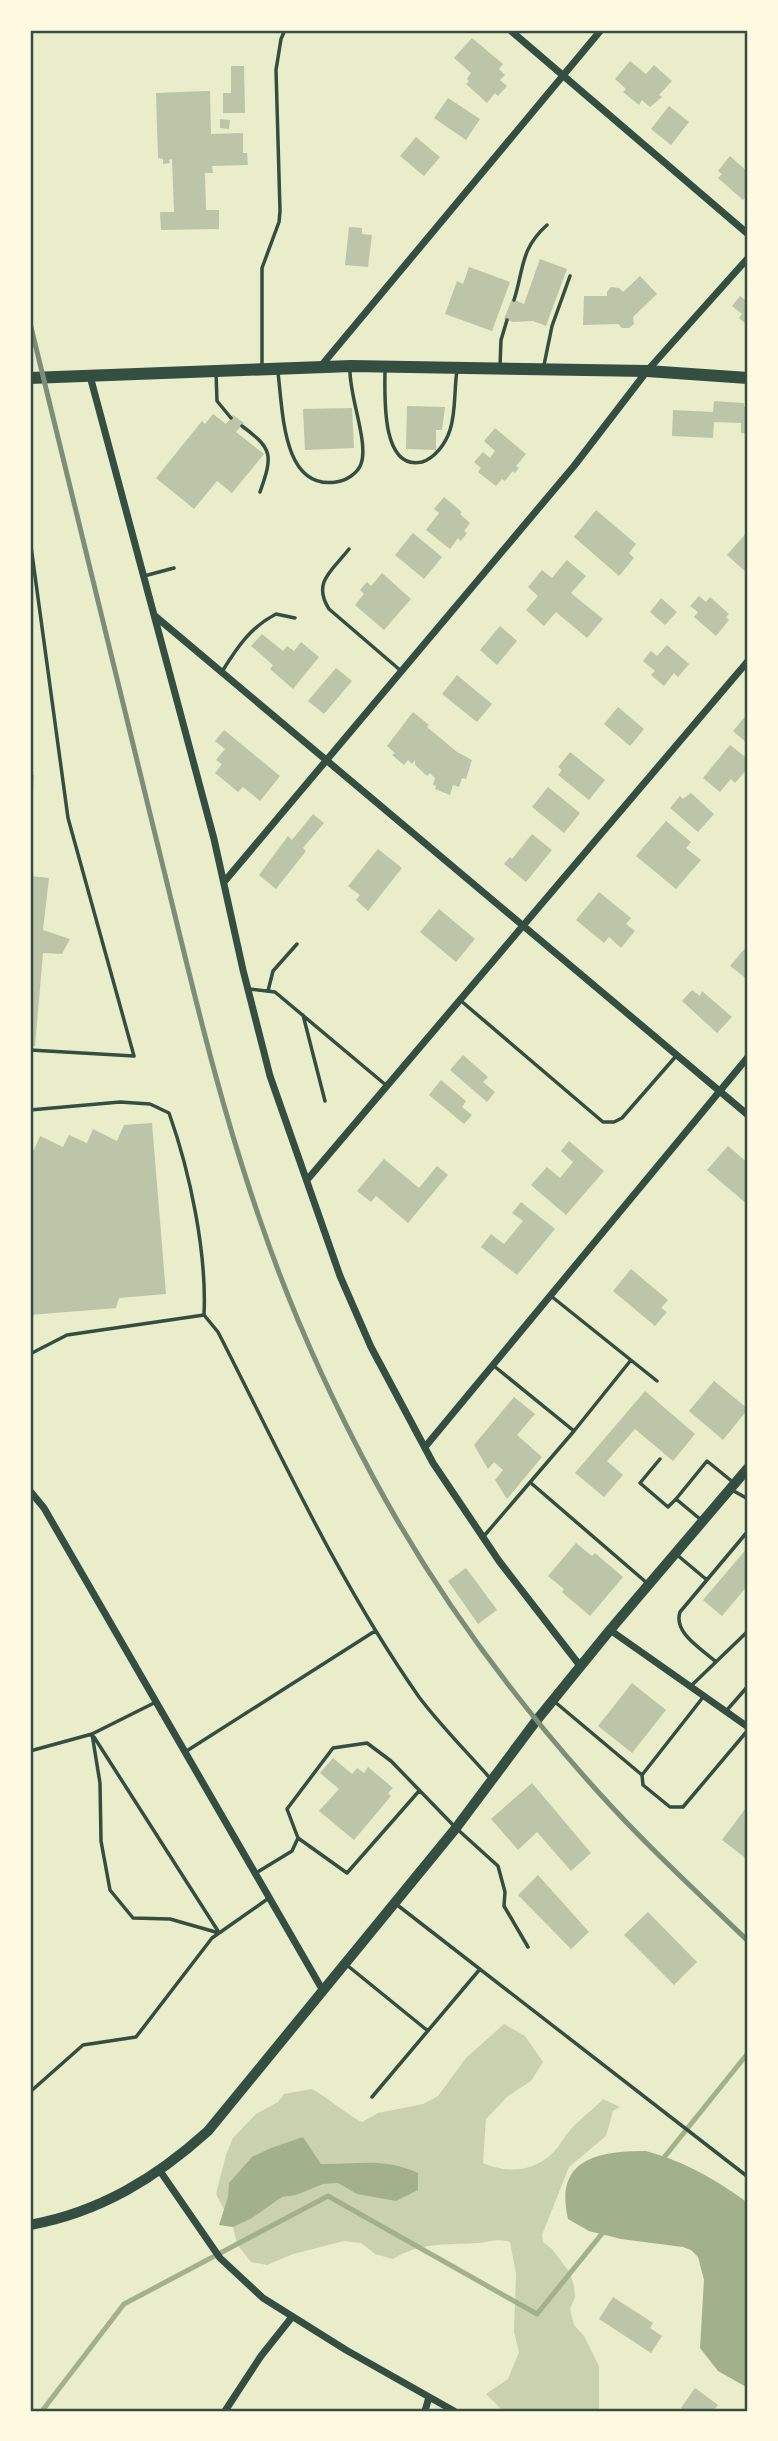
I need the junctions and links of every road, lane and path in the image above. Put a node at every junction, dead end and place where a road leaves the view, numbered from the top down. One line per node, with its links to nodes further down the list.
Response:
1 (285, 30): 14 (lane)
2 (510, 30): 4 (street)
3 (601, 30): 4 (street)
4 (564, 75): 6 (street); 11 (street)
5 (547, 225): 9 (lane)
6 (748, 234)
7 (747, 263): 20 (street)
8 (570, 275): 19 (lane)
9 (514, 300)
10 (507, 320): 17 (lane)
11 (321, 366): 12 (main road); 15 (main road)
12 (351, 366): 13 (main road); 15 (lane)
13 (385, 366): 16 (main road); 16 (lane)
14 (262, 368): 15 (main road); 18 (main road)
15 (278, 368)
16 (457, 368): 17 (main road)
17 (499, 369): 19 (main road)
18 (216, 370): 21 (main road); 24 (lane)
19 (543, 370): 20 (main road)
20 (647, 371): 23 (main road); 34 (street)
21 (90, 376): 22 (main road); 30 (street)
22 (30, 378)
23 (748, 378)
24 (231, 418)
25 (242, 426): 26 (lane)
26 (260, 492)
27 (30, 539): 44 (lane)
28 (349, 549): 34 (lane)
29 (174, 568): 30 (lane)
30 (144, 576): 31 (street)
31 (155, 616): 35 (street); 37 (street)
32 (295, 618): 35 (lane)
33 (748, 661): 38 (street)
34 (401, 671): 36 (street)
35 (222, 672): 36 (street)
36 (326, 760): 37 (street); 38 (street)
37 (224, 882): 40 (street)
38 (523, 926): 42 (street); 45 (street)
39 (297, 944): 41 (lane)
40 (248, 989): 41 (lane); 52 (street)
41 (268, 991): 43 (lane)
42 (460, 1000): 45 (lane); 47 (street)
43 (302, 1014): 47 (lane); 49 (lane)
44 (30, 1050)
45 (677, 1055): 48 (street)
46 (748, 1057): 48 (street)
47 (387, 1086): 52 (street)
48 (720, 1091): 51 (street); 53 (street)
49 (325, 1101)
50 (30, 1110): 54 (lane)
51 (748, 1115)
52 (307, 1180): 60 (street)
53 (551, 1296): 56 (lane); 57 (street)
54 (204, 1315): 55 (lane); 75 (lane)
55 (30, 1354)
56 (631, 1360): 58 (lane); 59 (lane)
57 (493, 1365): 59 (lane); 60 (street)
58 (657, 1381)
59 (574, 1431): 63 (lane)
60 (425, 1447): 70 (street)
61 (660, 1460): 66 (lane)
62 (748, 1468): 64 (main road)
63 (531, 1483): 70 (lane); 73 (lane)
64 (733, 1487): 66 (lane); 67 (lane); 68 (main road)
65 (30, 1491): 83 (street)
66 (676, 1499): 68 (lane)
67 (748, 1499)
68 (703, 1522): 71 (main road)
69 (748, 1531): 72 (lane)
70 (483, 1538): 78 (street)
71 (676, 1554): 72 (lane); 73 (main road)
72 (707, 1580): 77 (lane)
73 (649, 1585): 74 (main road)
74 (610, 1630): 78 (main road); 80 (street)
75 (375, 1631): 88 (lane); 90 (lane)
76 (748, 1631): 77 (lane)
77 (716, 1662): 80 (lane)
78 (581, 1667): 82 (main road)
79 (748, 1686): 84 (lane)
80 (690, 1687): 81 (street)
81 (704, 1696): 84 (street); 89 (lane)
82 (553, 1701): 89 (lane); 90 (main road)
83 (156, 1702): 86 (lane); 88 (street)
84 (726, 1711): 85 (street)
85 (748, 1729): 89 (lane)
86 (92, 1734): 87 (lane); 97 (lane); 97 (lane)
87 (30, 1751)
88 (185, 1752): 94 (street)
89 (642, 1775)
90 (493, 1782): 92 (main road)
91 (419, 1791): 92 (lane); 93 (lane); 93 (lane)
92 (456, 1828): 96 (main road); 98 (lane)
93 (298, 1838): 94 (lane)
94 (256, 1873): 95 (street)
95 (269, 1898): 97 (lane); 101 (street)
96 (395, 1903): 99 (main road); 100 (lane)
97 (219, 1933): 103 (lane)
98 (528, 1947)
99 (344, 1962): 101 (main road); 102 (lane)
100 (480, 1969): 102 (lane); 106 (lane)
101 (322, 1989): 105 (main road)
102 (428, 2031): 104 (lane)
103 (30, 2092)
104 (372, 2097)
105 (160, 2171): 107 (main road); 108 (street)
106 (748, 2177)
107 (30, 2225)
108 (292, 2317): 109 (street); 110 (street)
109 (429, 2397): 111 (street); 112 (street)
110 (225, 2411)
111 (425, 2411)
112 (454, 2411)

